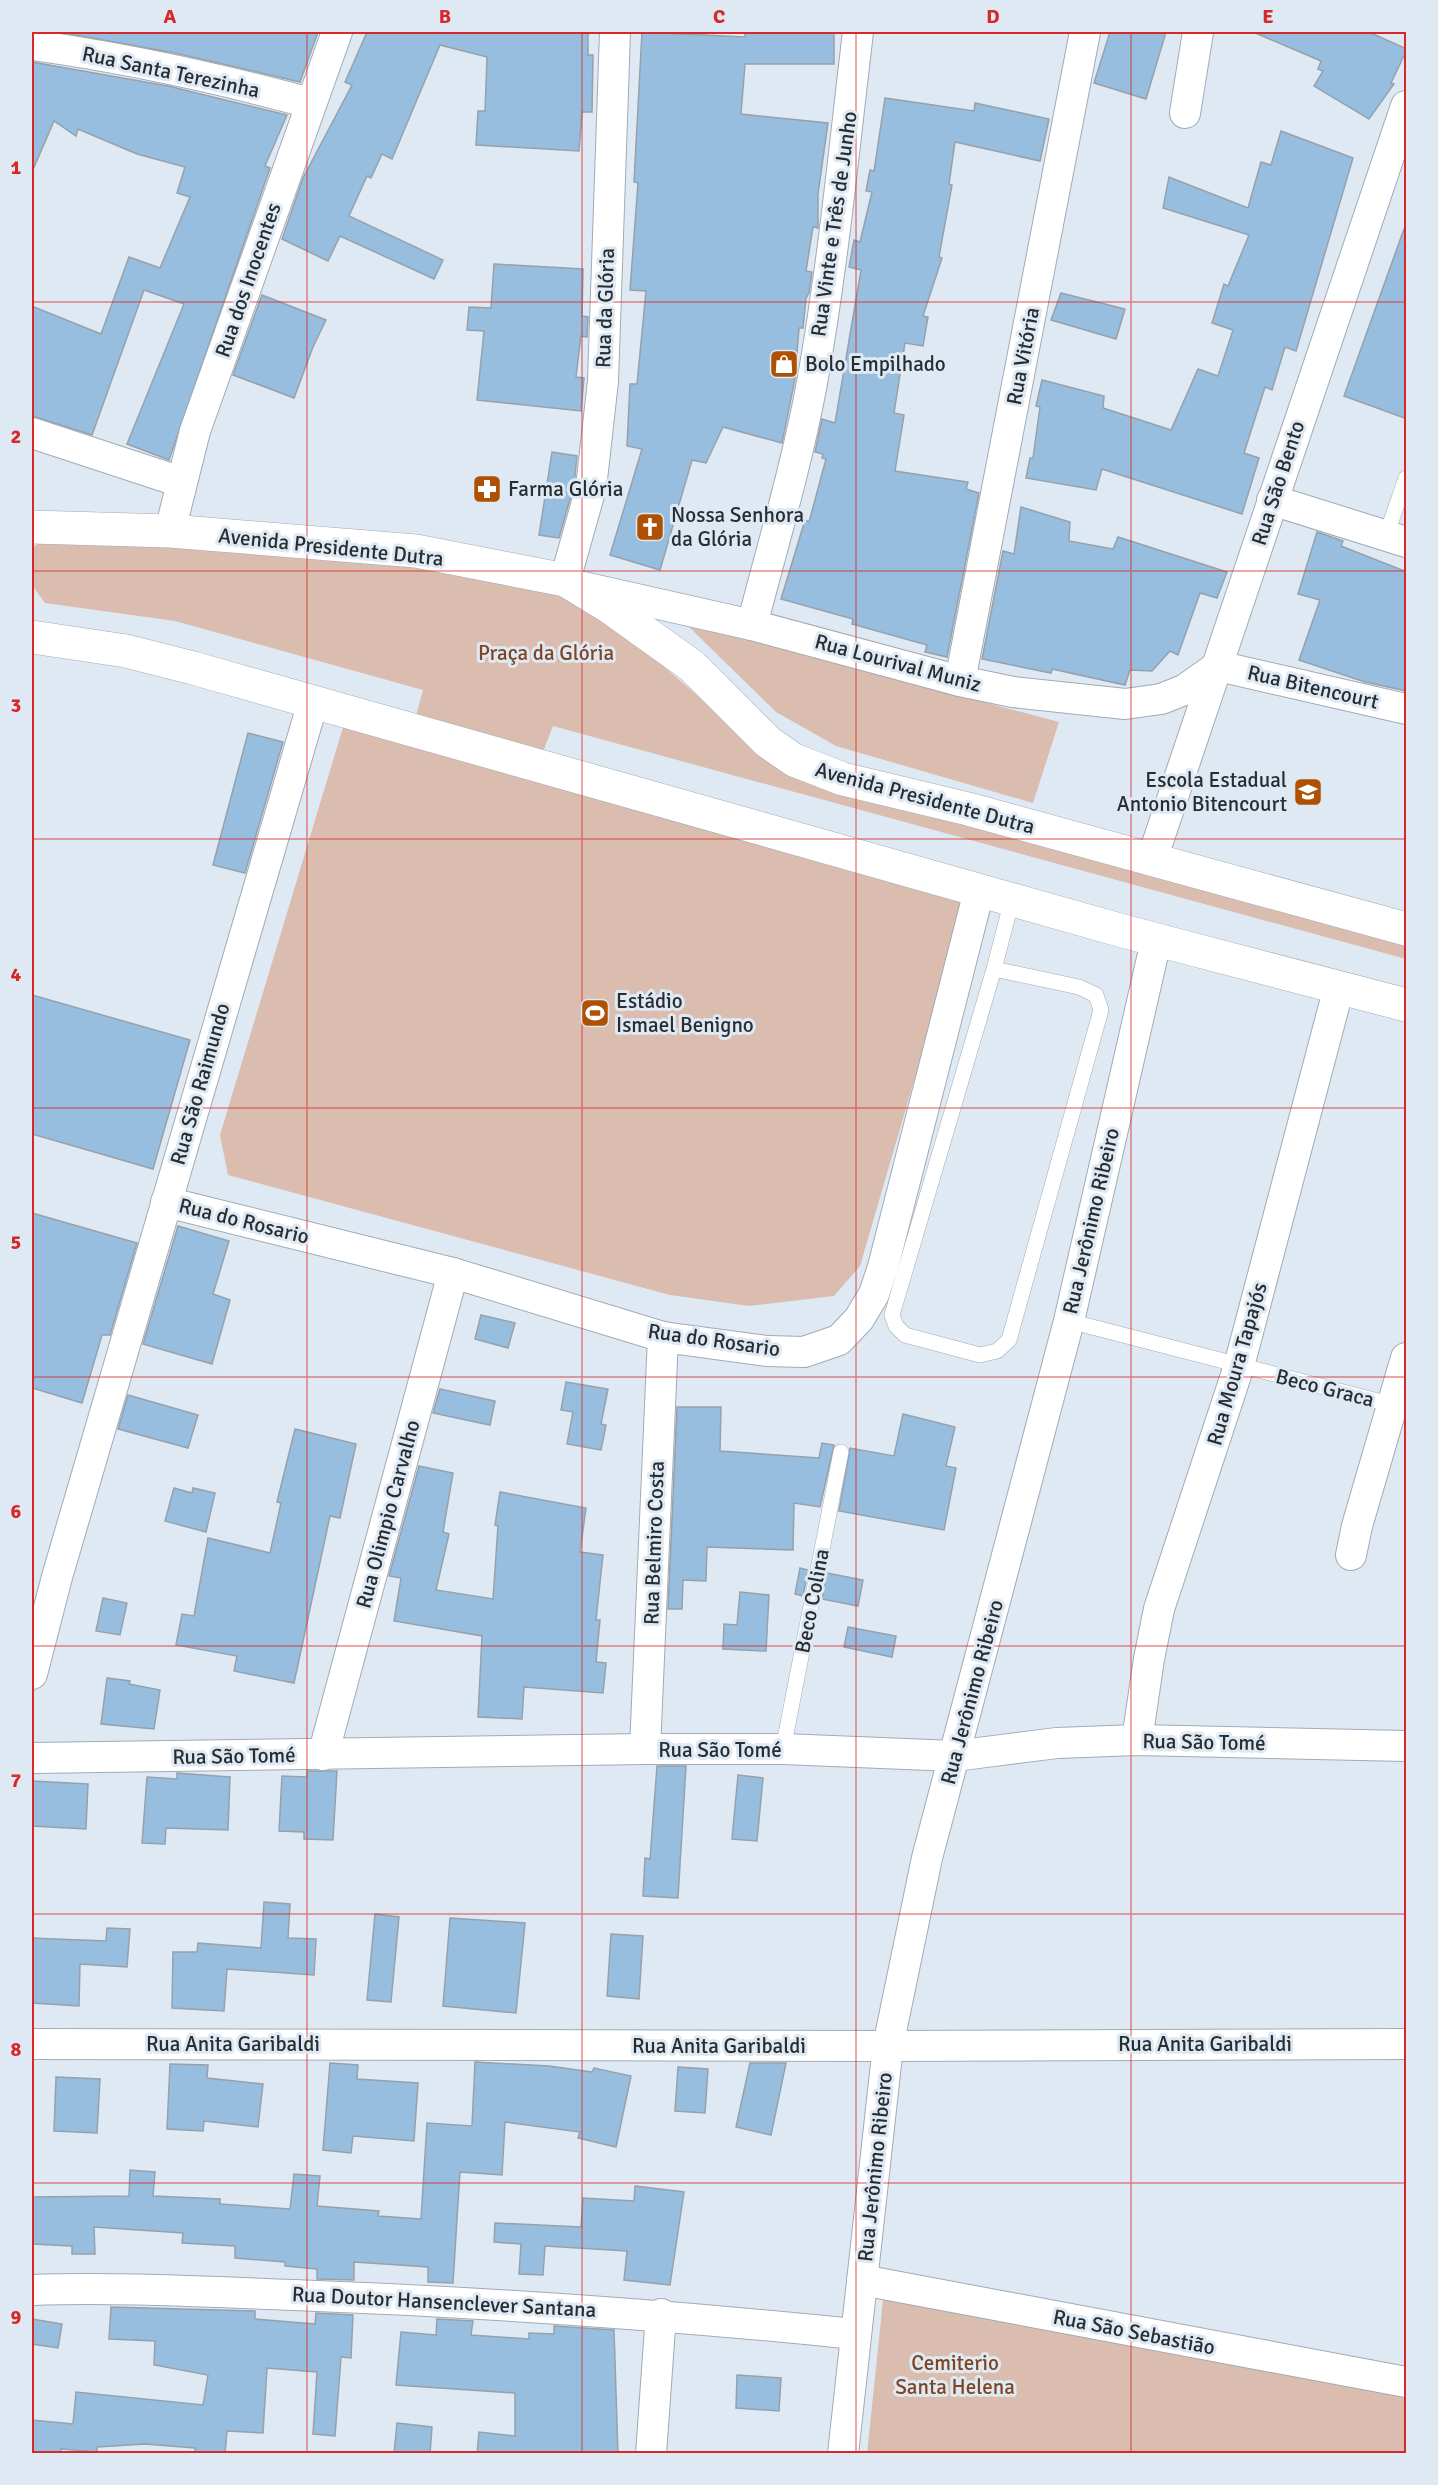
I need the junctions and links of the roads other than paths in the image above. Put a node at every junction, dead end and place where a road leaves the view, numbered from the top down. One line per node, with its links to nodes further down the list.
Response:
1 (337, 32): 7 (street, Rua dos Inocentes)
2 (615, 32): 17 (street, Rua da Glória)
3 (858, 32): 18 (street, Rua Vinte e Três de Junho)
4 (1085, 32): 21 (street, Rua Vitória)
5 (1198, 32): 9 (street)
6 (32, 45): 7 (street, Rua Santa Terezinha)
7 (310, 103): 12 (street, Rua dos Inocentes)
8 (1407, 106): 13 (street, Rua São Bento)
9 (1185, 113)
10 (32, 433): 12 (street)
11 (1407, 478): 16 (lane)
12 (181, 482): 15 (street, Rua dos Inocentes)
13 (1272, 500): 16 (street); 20 (street, Rua São Bento)
14 (36, 530): 15 (street, Avenida Presidente Dutra)
15 (170, 531): 17 (street, Avenida Presidente Dutra)
16 (1396, 539)
17 (570, 583): 18 (street, Rua Lourival Muniz); 24 (street, Avenida Presidente Dutra)
18 (752, 625): 21 (street, Rua Lourival Muniz)
19 (35, 635): 22 (street)
20 (1218, 666): 21 (street, Rua Lourival Muniz); 23 (street, Rua Bitencourt); 24 (street, Rua São Bento)
21 (960, 681)
22 (313, 702): 25 (street); 32 (street, Rua São Raimundo)
23 (1407, 709)
24 (1152, 860): 27 (street, Avenida Presidente Dutra)
25 (980, 891): 26 (street); 35 (street, Rua do Rosario)
26 (1012, 900): 28 (street); 29 (lane)
27 (1407, 929)
28 (1156, 941): 30 (street); 34 (street, Rua Jerônimo Ribeiro)
29 (994, 969): 29 (lane)
30 (1339, 987): 31 (street); 37 (street, Rua Moura Tapajós)
31 (1407, 1005)
32 (166, 1202): 33 (street, Rua do Rosario); 41 (street, Rua São Raimundo)
33 (453, 1273): 35 (street, Rua do Rosario); 46 (street, Rua Olimpio Carvalho)
34 (1069, 1321): 37 (lane, Beco Graca); 47 (street, Rua Jerônimo Ribeiro)
35 (663, 1337): 44 (street, Rua Belmiro Costa)
36 (1407, 1358): 38 (street)
37 (1239, 1366): 38 (lane, Beco Graca); 42 (street, Rua Moura Tapajós)
38 (1401, 1407): 40 (street)
39 (841, 1452): 45 (lane, Beco Colina)
40 (1352, 1555)
41 (32, 1674)
42 (1137, 1740): 43 (street, Rua São Tomé); 47 (street, Rua São Tomé)
43 (1407, 1746)
44 (645, 1749): 45 (street, Rua São Tomé); 46 (street, Rua São Tomé)
45 (783, 1749): 47 (street, Rua São Tomé)
46 (323, 1755): 48 (street, Rua São Tomé)
47 (955, 1756): 51 (street, Rua Jerônimo Ribeiro)
48 (32, 1758)
49 (32, 2044): 51 (street, Rua Anita Garibaldi)
50 (1407, 2044): 51 (street, Rua Anita Garibaldi)
51 (888, 2046): 52 (street, Rua Jerônimo Ribeiro)
52 (862, 2280): 55 (street, Rua Jerônimo Ribeiro); 56 (street, Rua São Sebastião)
53 (32, 2290): 54 (street, Rua Doutor Hansenclever Santana)
54 (661, 2314): 55 (street, Rua Doutor Hansenclever Santana); 57 (street)
55 (855, 2334): 58 (street, Rua Jerônimo Ribeiro)
56 (1407, 2382)
57 (651, 2454)
58 (843, 2454)

